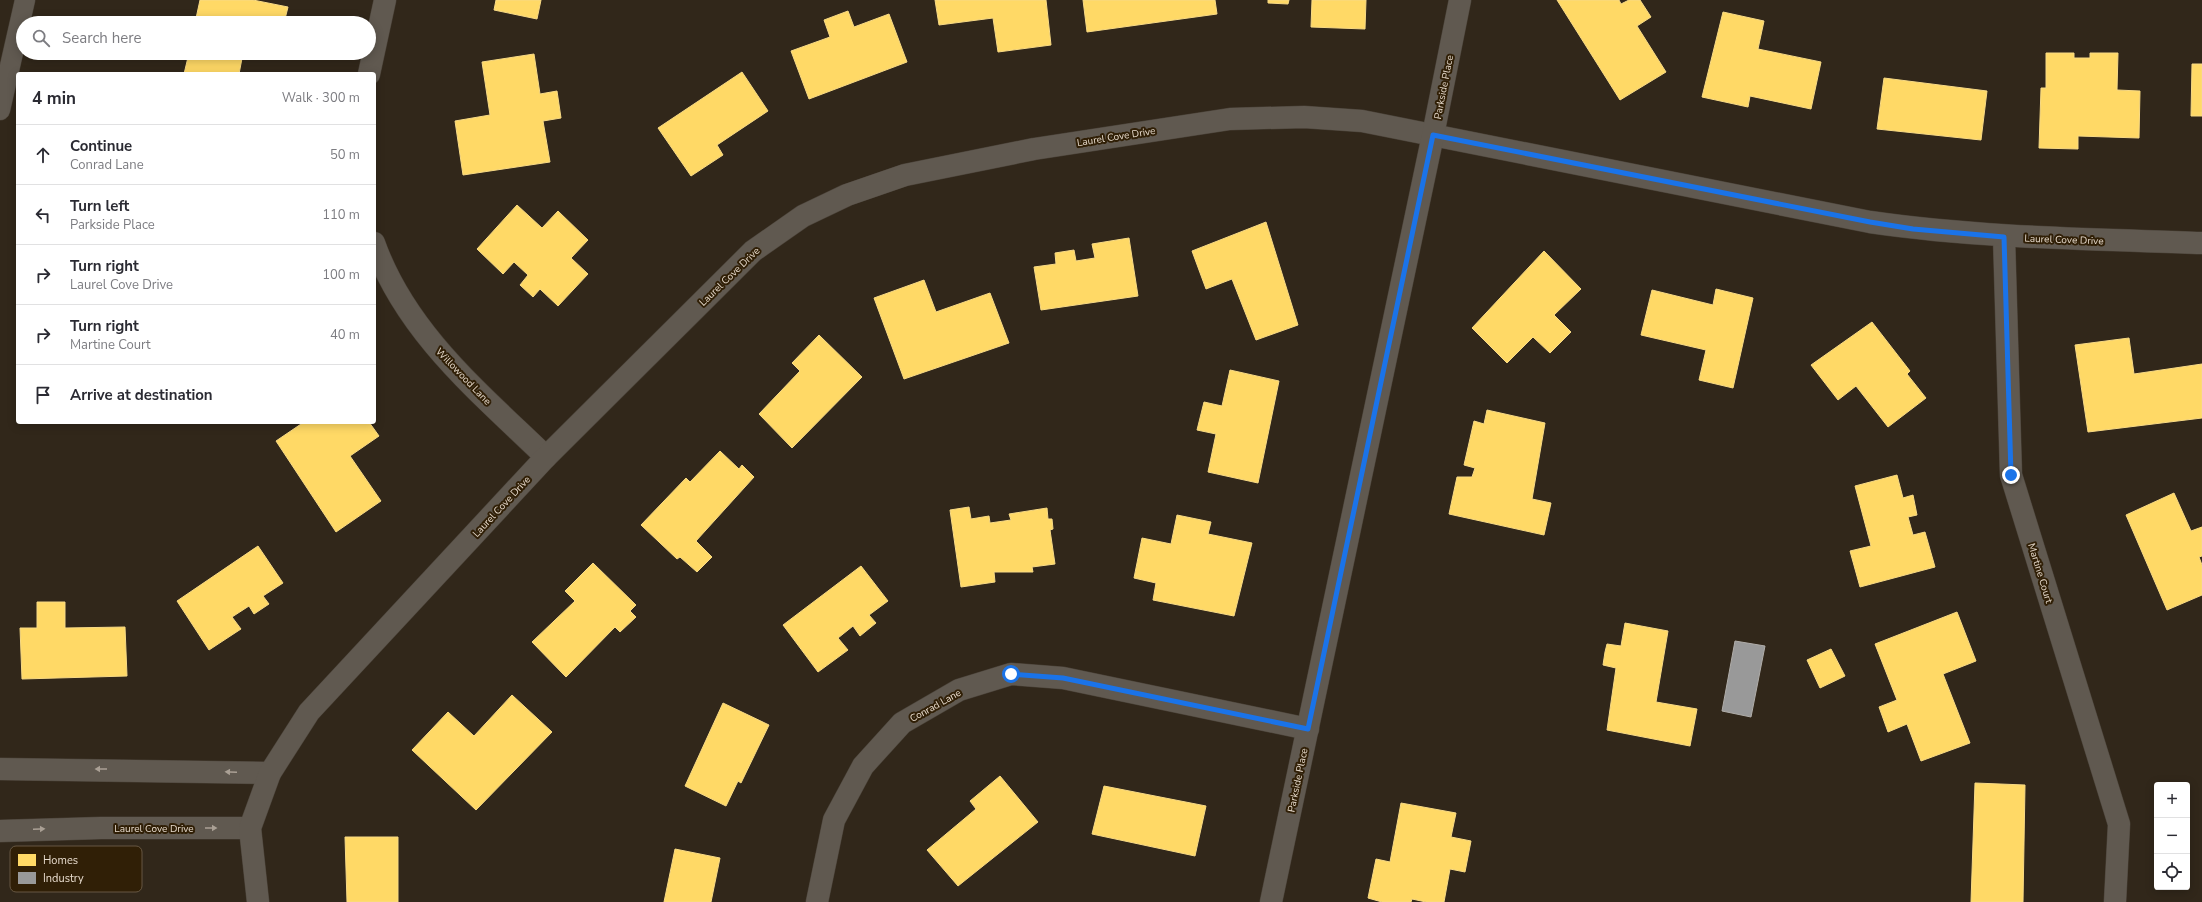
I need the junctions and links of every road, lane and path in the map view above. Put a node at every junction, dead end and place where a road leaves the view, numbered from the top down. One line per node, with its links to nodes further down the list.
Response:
1 (25, 0): 4 (lane)
2 (384, 0): 5 (street)
3 (1460, 0): 10 (street, Parkside Place)
4 (21, 16)
5 (376, 39)
6 (16, 40): 9 (lane)
7 (372, 60): 8 (street)
8 (369, 72)
9 (0, 110)
10 (1433, 135): 11 (street, Laurel Cove Drive); 14 (street, Laurel Cove Drive); 15 (street, Parkside Place)
11 (2004, 237): 12 (street, Laurel Cove Drive); 23 (street, Martine Court)
12 (2202, 243)
13 (376, 249): 14 (street, Willowood Lane)
14 (546, 457): 17 (street, Laurel Cove Drive)
15 (1308, 729): 21 (street, Conrad Lane); 22 (street, Parkside Place)
16 (0, 769): 17 (street, one-way to 16)
17 (270, 773): 18 (street, Laurel Cove Drive)
18 (250, 828): 19 (street, Laurel Cove Drive, one-way to 18); 20 (street)
19 (0, 830)
20 (258, 902)
21 (817, 902)
22 (1271, 902)
23 (2115, 902)

